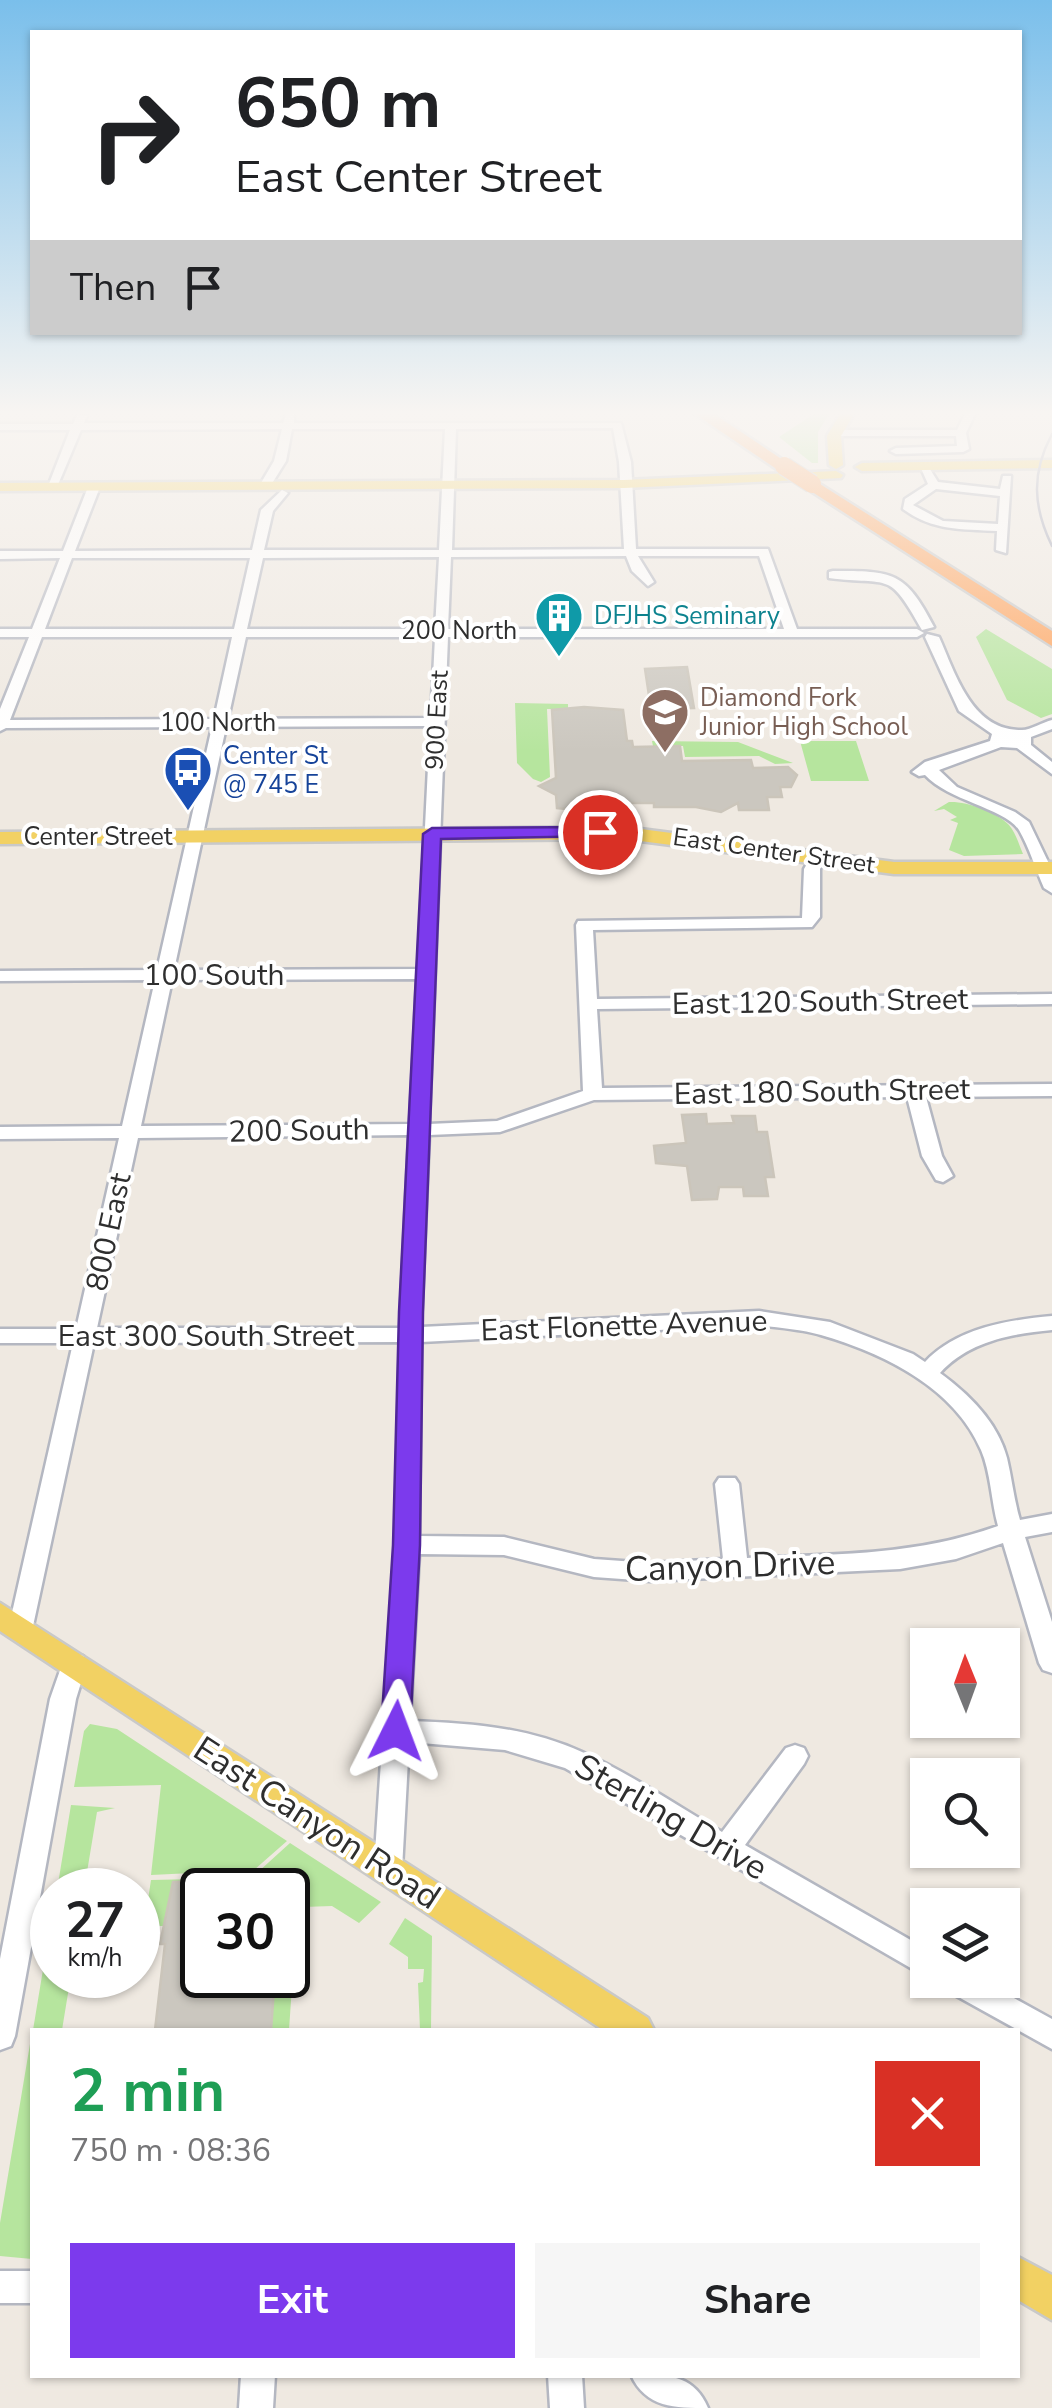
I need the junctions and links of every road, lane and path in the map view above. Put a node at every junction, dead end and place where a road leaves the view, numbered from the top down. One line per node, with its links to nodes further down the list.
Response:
1 (78, 526): 12 (street)
2 (264, 526): 13 (street, 800 East)
3 (447, 526): 10 (street, 900 East)
4 (629, 526): 9 (street)
5 (878, 526): 22 (highway)
6 (936, 526): 7 (street)
7 (1002, 528): 8 (street)
8 (1002, 550)
9 (632, 552): 10 (street); 15 (street); 21 (street)
10 (446, 554): 13 (street); 17 (street, 900 East)
11 (0, 555): 12 (street)
12 (66, 555): 13 (street); 20 (street)
13 (258, 555): 18 (street, 800 East)
14 (833, 575): 16 (street)
15 (648, 582)
16 (925, 629): 21 (street, 200 North); 27 (street)
17 (441, 630): 18 (street, 200 North); 21 (street, 200 North); 23 (street, 900 East)
18 (241, 632): 20 (street, 200 North); 24 (street, 800 East)
19 (0, 633): 20 (street, 200 North)
20 (34, 633): 26 (street)
21 (792, 634)
22 (1052, 640)
23 (436, 722): 24 (street, 100 North); 30 (street, 900 East)
24 (220, 723): 26 (street, 100 North); 31 (street, 800 East)
25 (1052, 724): 28 (street)
26 (0, 725)
27 (1001, 738): 28 (street); 34 (street)
28 (1022, 740): 29 (street)
29 (1052, 770)
30 (432, 834): 31 (main road, East Center Street); 33 (main road, East Center Street); 35 (street, 900 East)
31 (196, 837): 32 (main road, Center Street); 36 (street, 800 East)
32 (0, 838)
33 (818, 858): 34 (main road, East Center Street); 39 (street)
34 (1049, 875)
35 (428, 974): 36 (street, 100 South); 43 (street, 900 East)
36 (166, 975): 37 (street, 100 South); 44 (street, 800 East)
37 (0, 976)
38 (1052, 999): 39 (street, East 120 South Street)
39 (588, 1004): 42 (street)
40 (1052, 1090): 41 (street, East 180 South Street)
41 (915, 1092): 42 (street, East 180 South Street); 46 (street)
42 (593, 1094): 43 (street, 200 South)
43 (420, 1130): 44 (street, 200 South); 48 (street, 900 East)
44 (131, 1132): 45 (street, 200 South); 50 (street, 800 East)
45 (0, 1134)
46 (943, 1176)
47 (1052, 1323): 51 (street)
48 (412, 1335): 50 (street, East 300 South Street); 51 (street, East Flonette Avenue); 55 (street, 900 East)
49 (0, 1336): 50 (street, East 300 South Street)
50 (86, 1337): 57 (street, 800 East)
51 (928, 1373): 54 (street, East Flonette Avenue)
52 (727, 1484): 56 (street)
53 (1052, 1523): 54 (street, Canyon Drive)
54 (1012, 1530): 56 (street, Canyon Drive); 59 (street, East Flonette Avenue)
55 (406, 1545): 56 (street, Canyon Drive); 60 (street, 900 East)
56 (736, 1566)
57 (10, 1620): 58 (main road, East Canyon Road)
58 (74, 1663): 63 (main road, East Canyon Road); 68 (street)
59 (1052, 1663)
60 (396, 1731): 62 (street, Sterling Drive); 63 (street, 900 East)
61 (794, 1756): 62 (street)
62 (728, 1847): 64 (street, Sterling Drive)
63 (388, 1869): 66 (main road, East Canyon Road)
64 (910, 1954)
65 (986, 1998): 67 (street)
66 (632, 2028)
67 (1052, 2035)
68 (0, 2036)
69 (1020, 2278): 72 (main road)
70 (0, 2287): 71 (street)
71 (30, 2287)
72 (1052, 2299)
73 (258, 2378): 76 (street)
74 (565, 2378): 77 (street)
75 (652, 2378): 78 (street)
76 (256, 2408)
77 (566, 2408)
78 (692, 2408)

